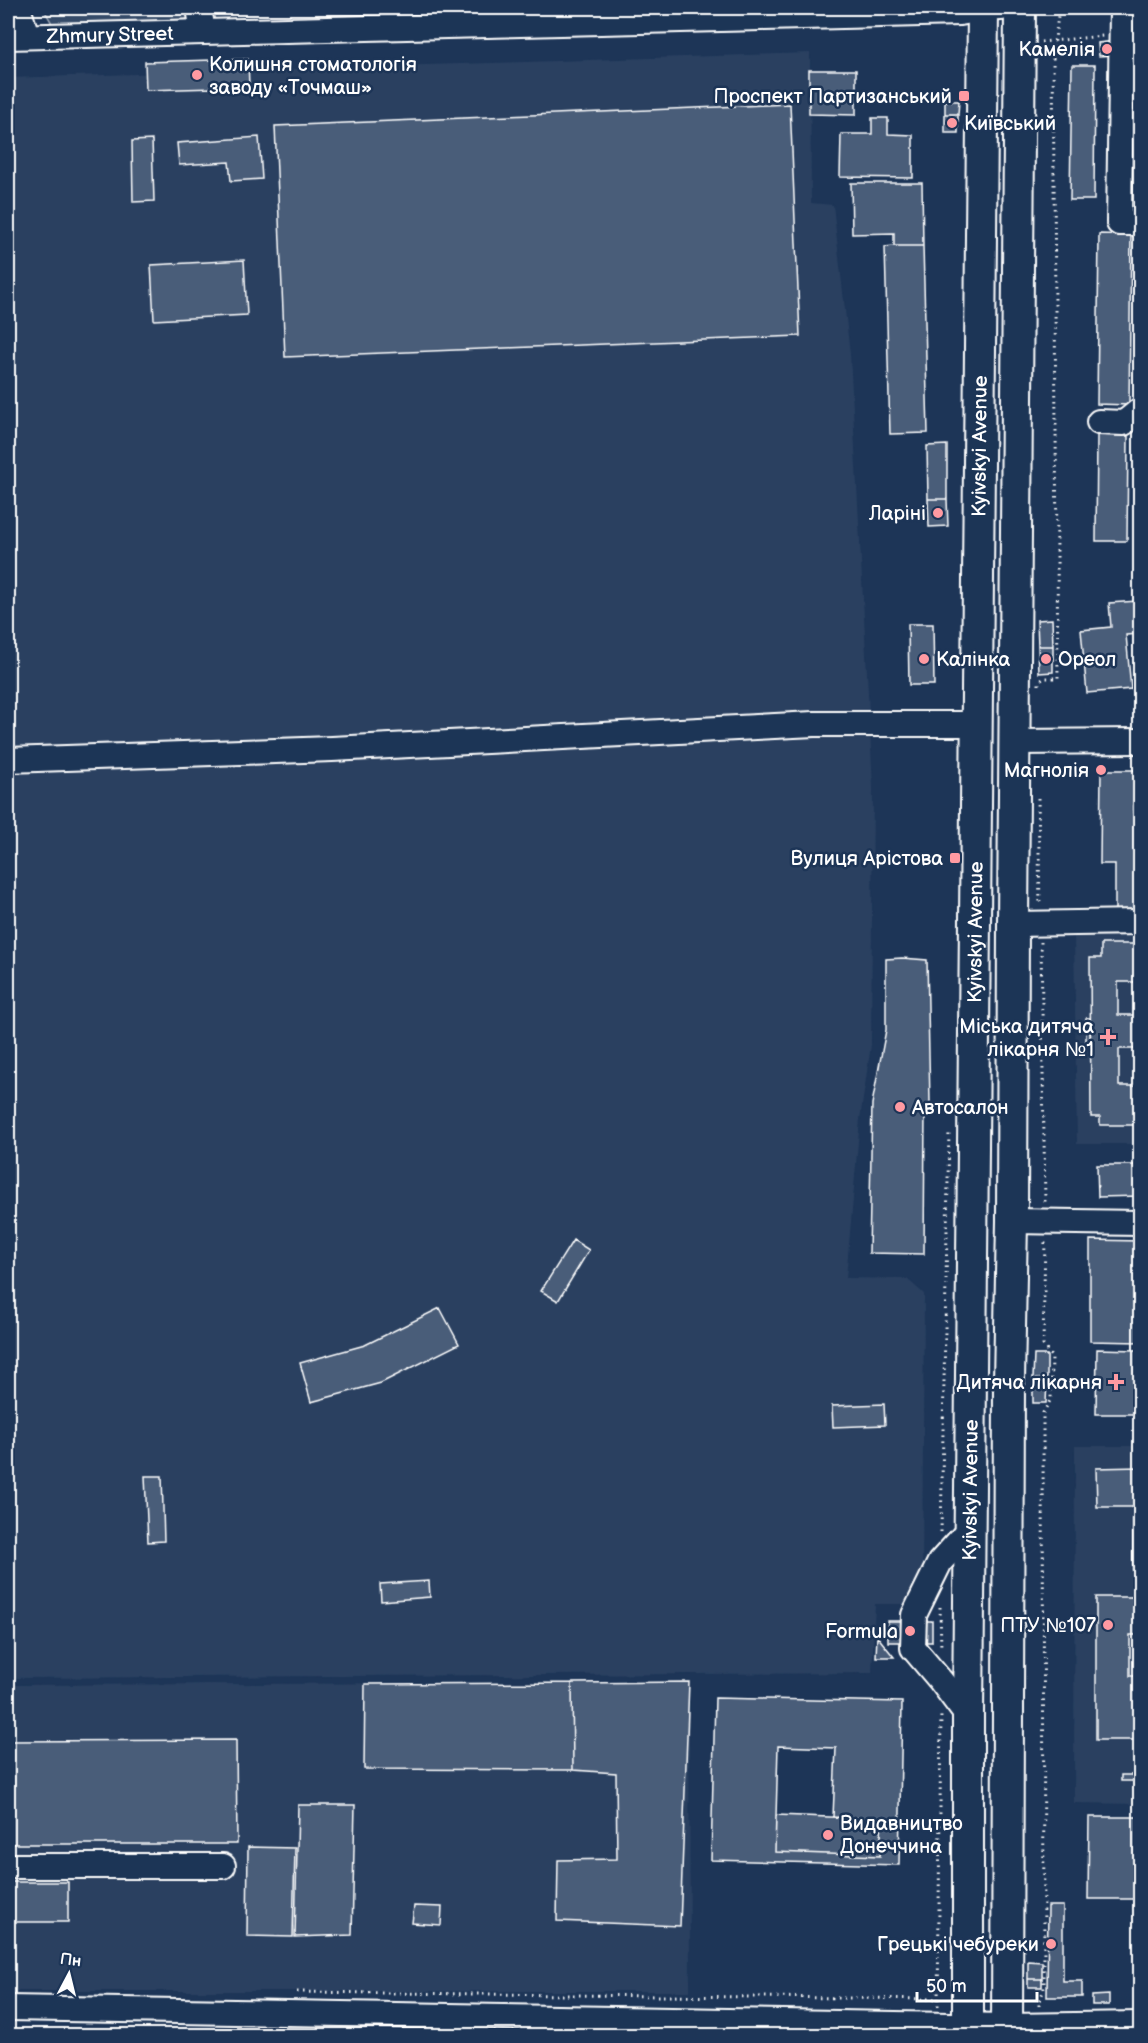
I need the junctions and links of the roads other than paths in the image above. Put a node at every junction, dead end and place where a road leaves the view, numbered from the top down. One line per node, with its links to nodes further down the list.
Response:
1 (18, 8): 10 (street, Zhmury Street)
2 (199, 8): 9 (street)
3 (989, 8): 6 (street, Zhmury Street); 15 (main road, Kyivskyi Avenue)
4 (1020, 8): 14 (main road, Kyivskyi Avenue)
5 (1122, 8): 11 (street)
6 (889, 11): 7 (street, Zhmury Street)
7 (751, 12): 8 (street, Zhmury Street)
8 (550, 15): 9 (street, Zhmury Street)
9 (202, 32): 10 (street, Zhmury Street)
10 (17, 36)
11 (1140, 223)
12 (1140, 410): 13 (street)
13 (1100, 422)
14 (1027, 688): 15 (main road); 17 (main road, Kyivskyi Avenue)
15 (977, 709): 18 (street); 20 (main road, Kyivskyi Avenue)
16 (1140, 741): 17 (street)
17 (1014, 742): 19 (main road, Kyivskyi Avenue)
18 (8, 760)
19 (1026, 794): 20 (main road); 22 (main road, Kyivskyi Avenue)
20 (976, 795): 25 (main road, Kyivskyi Avenue)
21 (1140, 922): 22 (street)
22 (1027, 924): 23 (main road, Kyivskyi Avenue)
23 (1012, 1221): 24 (street); 31 (main road, Kyivskyi Avenue)
24 (1140, 1223)
25 (970, 1529): 26 (main road, Kyivskyi Avenue); 26 (street)
26 (968, 1717): 30 (main road, Kyivskyi Avenue)
27 (8, 1866): 28 (street)
28 (223, 1866)
29 (8, 2008): 33 (street)
30 (968, 2020): 31 (street); 35 (street)
31 (1008, 2021): 32 (street)
32 (1140, 2024)
33 (357, 2025): 34 (street)
34 (757, 2028): 35 (street)
35 (826, 2029)

